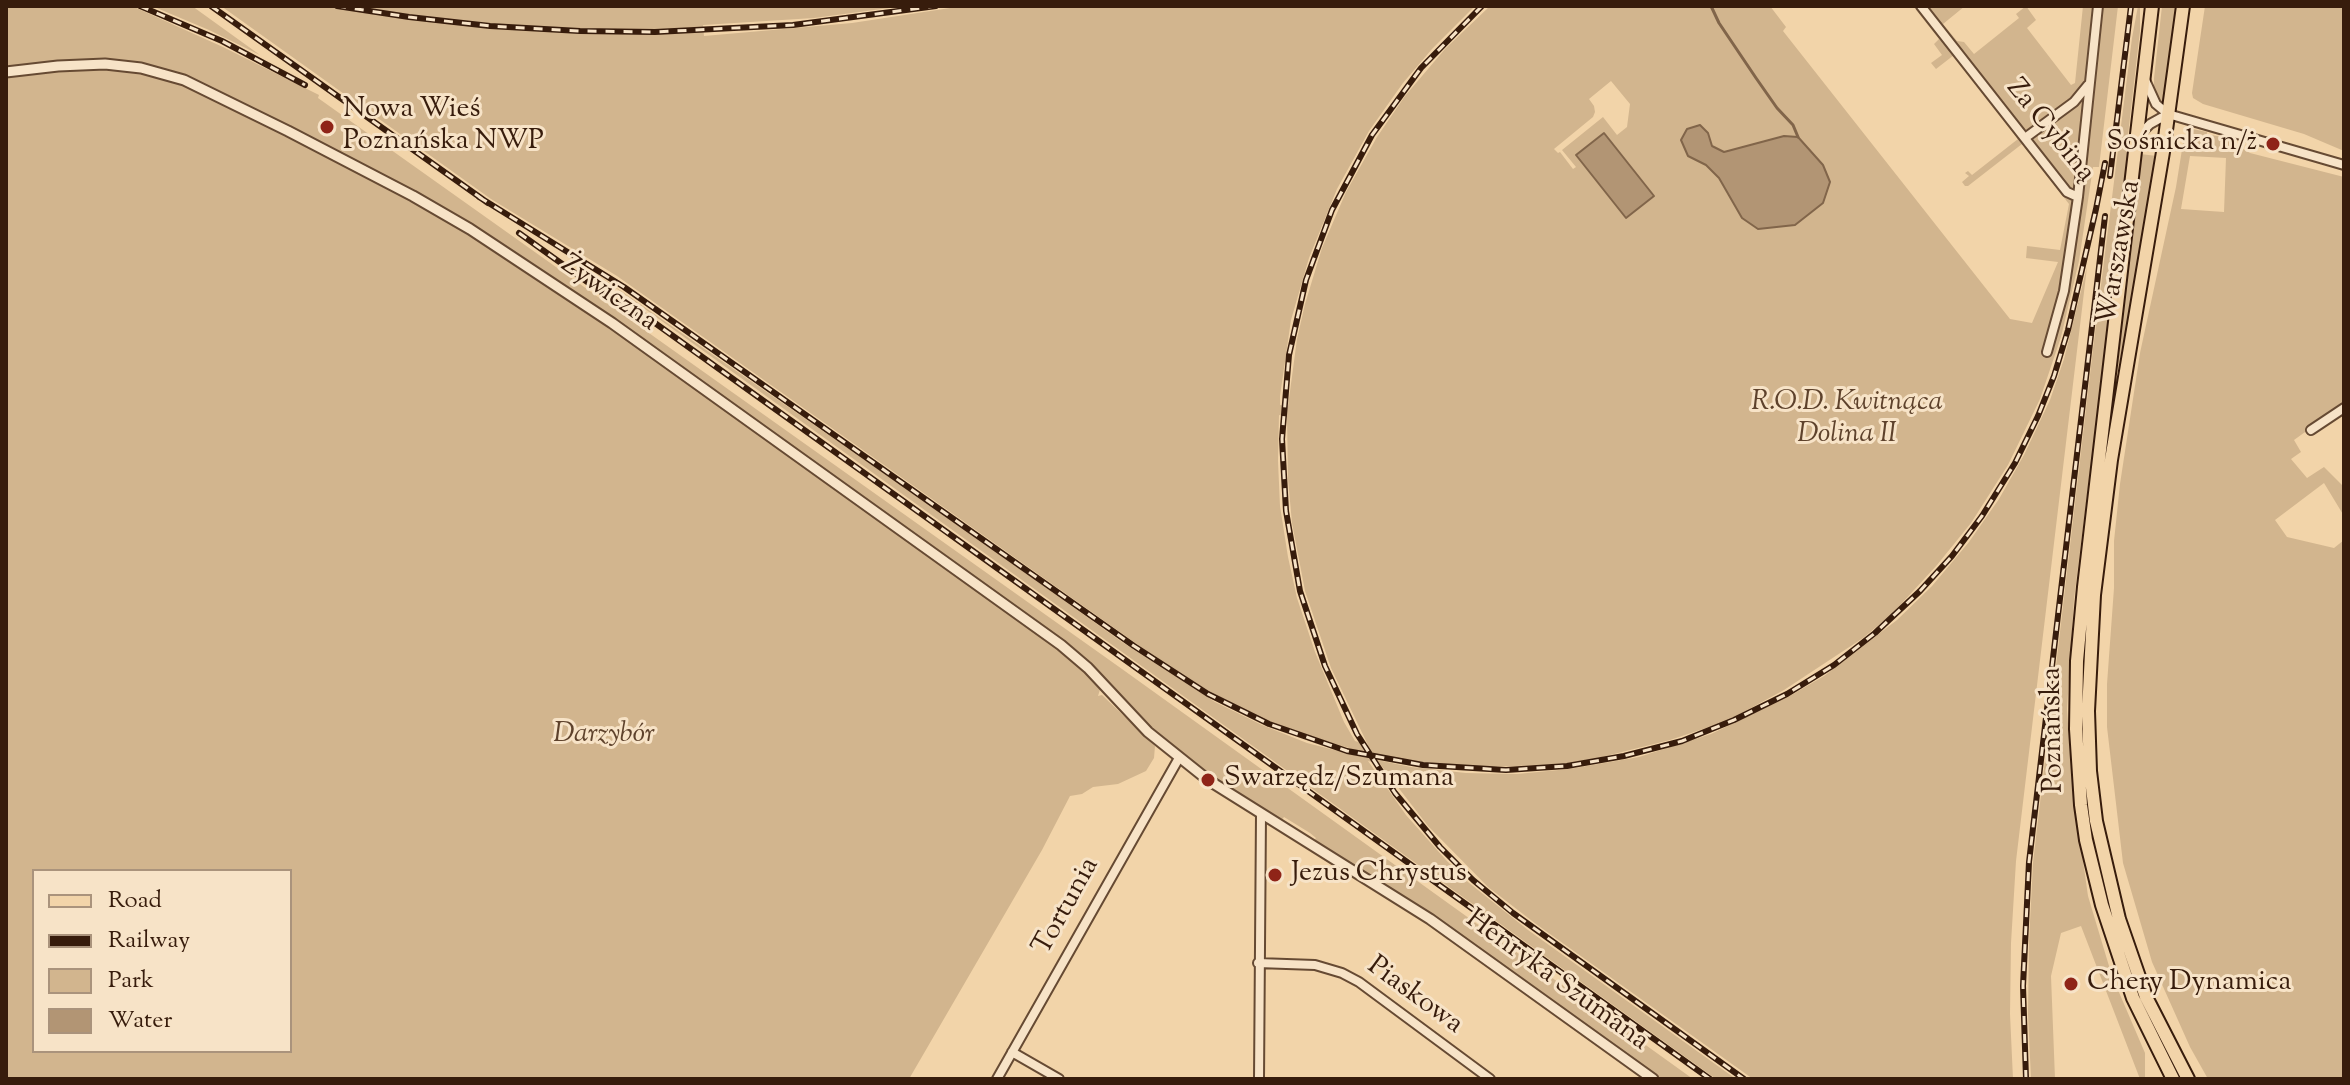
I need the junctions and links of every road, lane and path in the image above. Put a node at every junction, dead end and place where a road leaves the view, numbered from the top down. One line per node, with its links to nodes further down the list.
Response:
1 (1921, 6): 9 (street, Za Cybiną)
2 (2098, 6): 7 (street)
3 (2152, 6): 6 (main road, Warszawska)
4 (2183, 6): 8 (main road, Warszawska)
5 (6, 72): 18 (street, Żywiczna)
6 (2144, 75): 8 (street); 10 (main road, Warszawska)
7 (2089, 84): 9 (street); 12 (street)
8 (2168, 114): 10 (street); 11 (street); 15 (main road, Warszawska)
9 (2025, 138): 12 (street, Za Cybiną)
10 (2136, 138): 14 (main road, Warszawska)
11 (2344, 165)
12 (2078, 197): 13 (street, Za Cybiną)
13 (2047, 352)
14 (2110, 364): 28 (main road, Poznańska)
15 (2125, 366): 29 (main road, Poznańska)
16 (2344, 408): 17 (street)
17 (2311, 430)
18 (1119, 703): 19 (street, Henryka Szumana)
19 (1179, 758): 20 (street, Henryka Szumana); 22 (street, Tortunia)
20 (1261, 814): 21 (street); 27 (street, Henryka Szumana)
21 (1258, 963): 25 (street); 26 (street, Piaskowa)
22 (1012, 1052): 23 (street, Tortunia); 24 (street)
23 (997, 1079)
24 (1059, 1079)
25 (1259, 1079)
26 (1490, 1079)
27 (1653, 1079)
28 (2173, 1079)
29 (2188, 1079)

